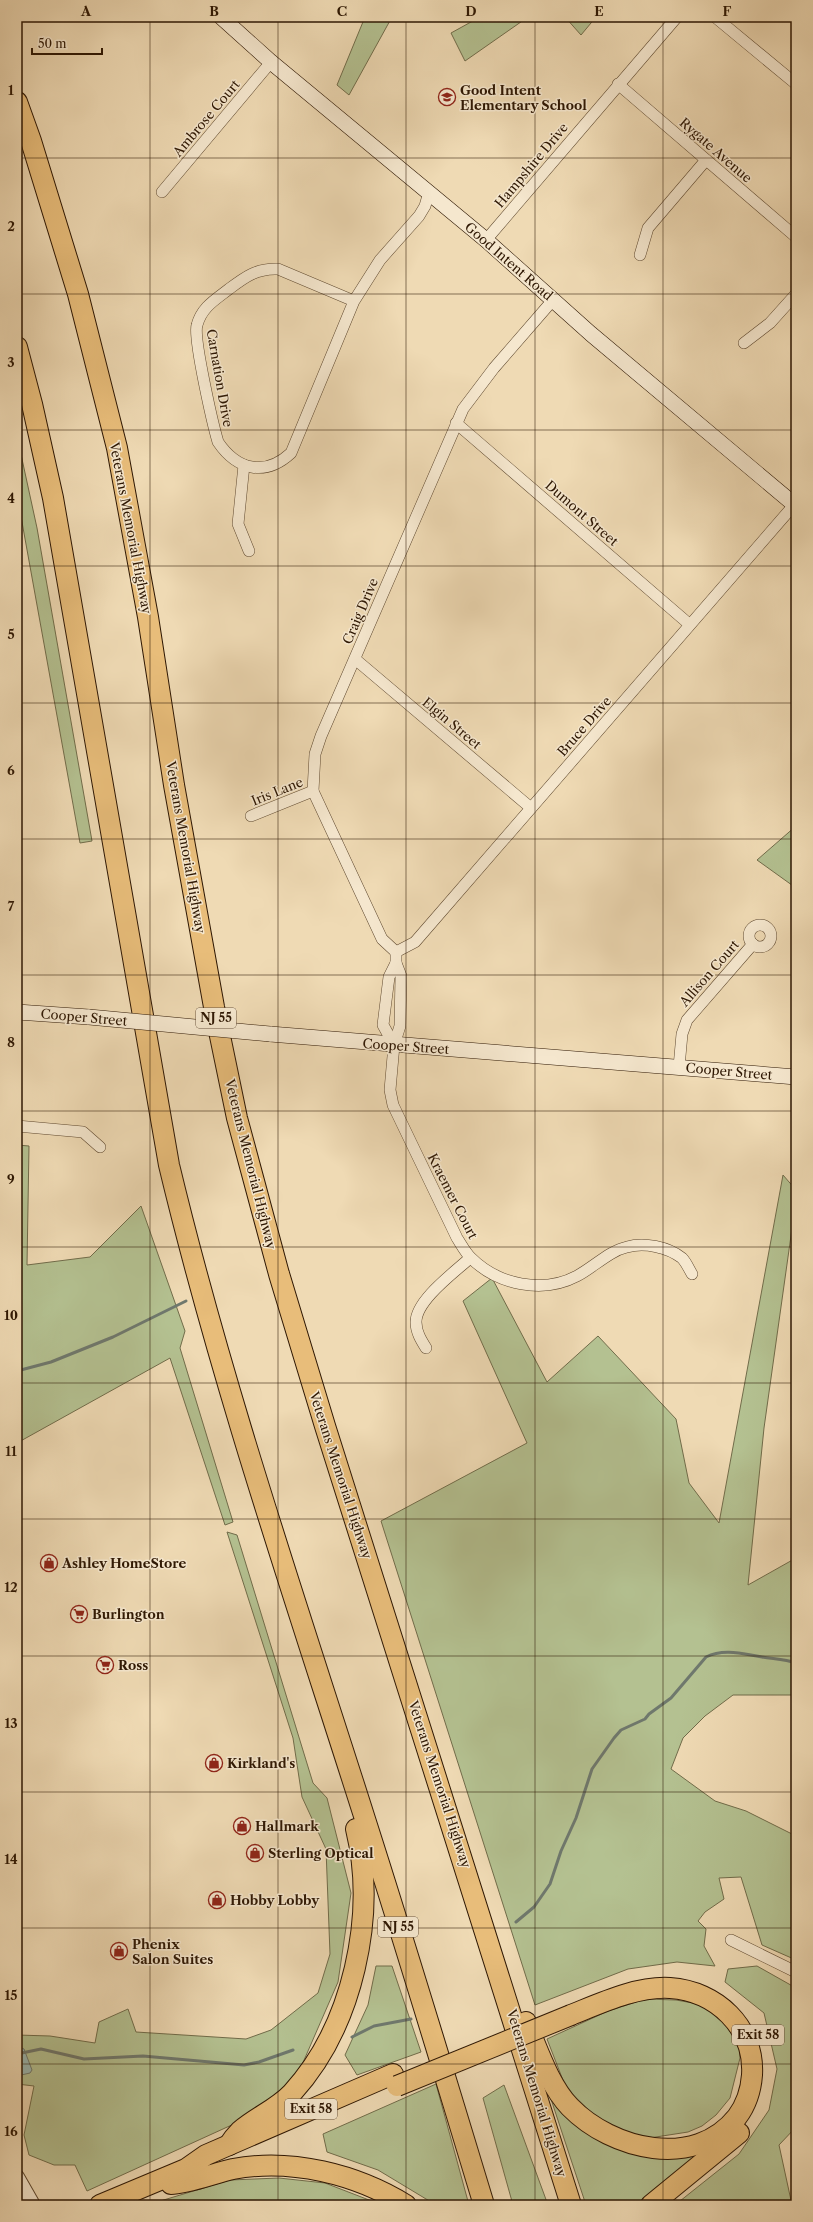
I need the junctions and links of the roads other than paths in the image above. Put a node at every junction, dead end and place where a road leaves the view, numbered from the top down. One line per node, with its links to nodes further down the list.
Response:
1 (221, 17): 4 (main road, Good Intent Road)
2 (676, 17): 5 (street, Hampshire Drive)
3 (716, 17): 6 (street)
4 (271, 62): 9 (street, Ambrose Court); 10 (main road, Good Intent Road)
5 (618, 84): 8 (street, Rygate Avenue); 12 (street, Hampshire Drive)
6 (796, 84)
7 (17, 102): 41 (highway, Veterans Memorial Highway / NJ 55)
8 (706, 160): 11 (street, Rygate Avenue); 13 (street)
9 (162, 192)
10 (429, 192): 12 (main road, Good Intent Road); 16 (street, Carnation Drive)
11 (796, 237)
12 (486, 240): 15 (main road, Good Intent Road)
13 (640, 255)
14 (796, 294): 17 (street)
15 (553, 300): 19 (street, Craig Drive); 21 (main road, Good Intent Road)
16 (354, 301): 20 (street, Carnation Drive); 20 (street, Carnation Drive)
17 (744, 343)
18 (17, 347): 39 (highway, NJ 55)
19 (456, 423): 23 (street, Dumont Street); 24 (street, Craig Drive)
20 (244, 465): 22 (street)
21 (795, 505): 23 (street, Bruce Drive)
22 (249, 551)
23 (689, 624): 26 (street, Bruce Drive)
24 (355, 659): 25 (street, Craig Drive); 26 (street, Elgin Street)
25 (313, 791): 27 (street, Iris Lane); 29 (street, Craig Drive)
26 (531, 808): 29 (street, Bruce Drive)
27 (251, 816)
28 (753, 944): 32 (street, Allison Court)
29 (396, 958): 31 (street); 31 (street)
30 (17, 1012): 31 (main road, Cooper Street, bridge)
31 (394, 1045): 32 (main road, Cooper Street); 36 (street, Kraemer Court)
32 (679, 1067): 33 (main road, Cooper Street)
33 (796, 1077)
34 (17, 1126): 35 (street)
35 (100, 1147)
36 (470, 1258): 37 (street, Kraemer Court); 38 (street)
37 (692, 1274)
38 (426, 1348)
39 (310, 1649): 45 (highway, Exit 58); 52 (highway, NJ 55)
40 (731, 1940): 42 (street)
41 (499, 1972): 43 (highway); 53 (highway, Veterans Memorial Highway / NJ 55)
42 (796, 1972)
43 (569, 2009): 44 (highway, Exit 58); 54 (highway, Exit 58)
44 (395, 2080): 45 (highway, Exit 58); 46 (highway)
45 (229, 2145): 46 (highway, Exit 58)
46 (186, 2169): 48 (highway)
47 (17, 2176): 49 (street)
48 (151, 2183): 50 (highway); 51 (highway)
49 (32, 2205)
50 (100, 2205)
51 (406, 2205)
52 (484, 2205)
53 (571, 2205)
54 (651, 2205)

